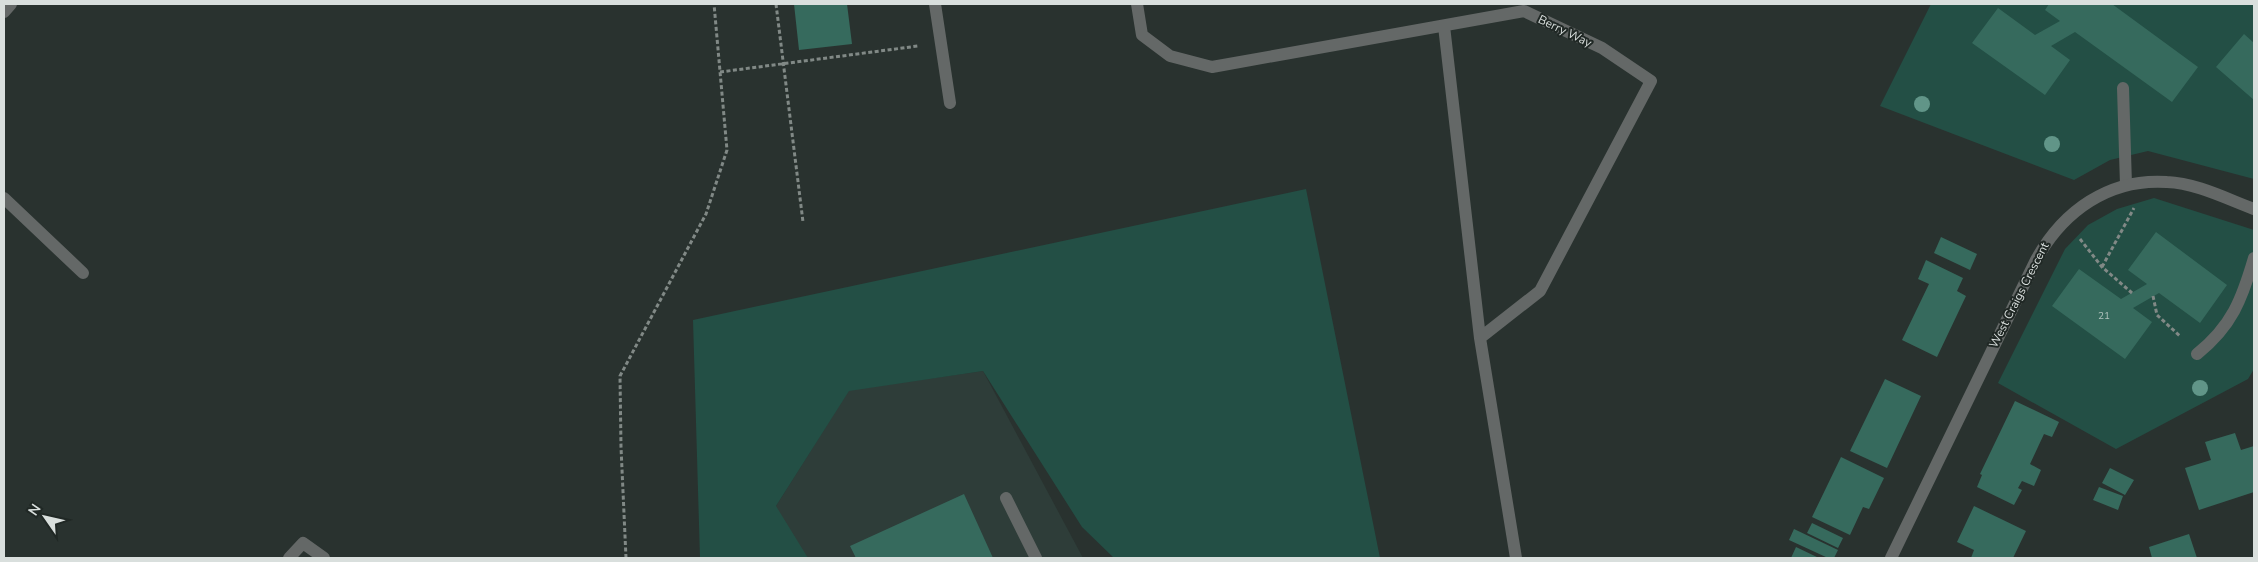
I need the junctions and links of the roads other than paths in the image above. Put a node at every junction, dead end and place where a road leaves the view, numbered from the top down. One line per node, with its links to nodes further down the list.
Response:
1 (11, 4): 4 (street)
2 (935, 4): 7 (street)
3 (1137, 4): 5 (street, Berry Way)
4 (4, 12)
5 (1444, 26): 13 (street); 13 (street, Berry Way)
6 (2123, 88): 8 (street)
7 (950, 103)
8 (2126, 185): 10 (street, West Craigs Crescent); 20 (street, West Craigs Crescent)
9 (4, 198): 12 (street)
10 (2254, 209)
11 (2254, 258): 14 (street)
12 (83, 273)
13 (1480, 338): 19 (street)
14 (2197, 354)
15 (1006, 498): 18 (street)
16 (290, 558): 17 (street)
17 (324, 558)
18 (1036, 558)
19 (1516, 558)
20 (1891, 558)

